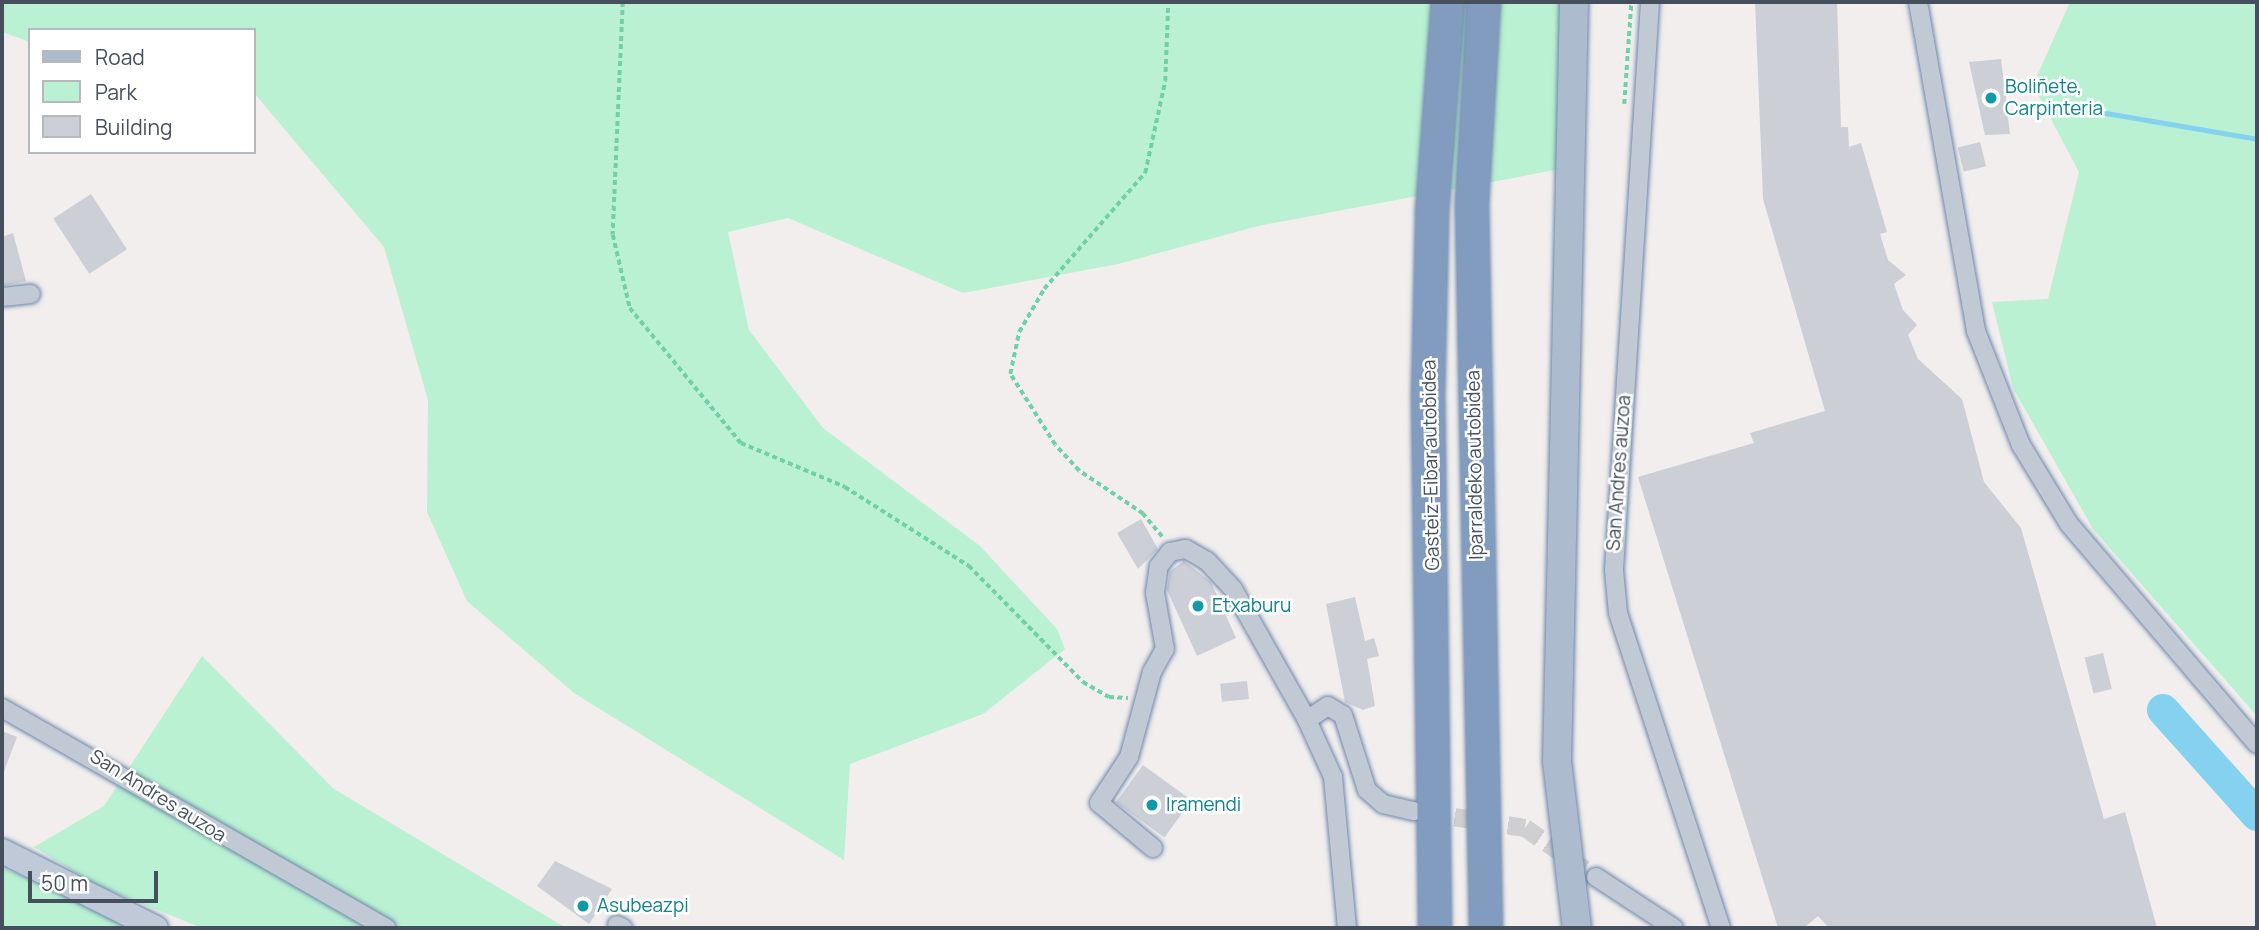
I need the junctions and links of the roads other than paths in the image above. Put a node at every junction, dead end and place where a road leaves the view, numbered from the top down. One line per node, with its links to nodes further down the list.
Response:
1 (1448, 2): 18 (highway, Gasteiz-Eibar autobidea)
2 (1484, 2): 19 (highway, Iparraldeko autobidea)
3 (1574, 2): 20 (main road)
4 (1650, 2): 22 (street, San Andres auzoa)
5 (1918, 2): 10 (street)
6 (31, 294): 7 (street)
7 (2, 297)
8 (2, 708): 16 (street, San Andres auzoa)
9 (1307, 720): 11 (street); 12 (street); 17 (street)
10 (2257, 744)
11 (1414, 811)
12 (1153, 848)
13 (2, 851): 15 (street)
14 (1596, 877): 21 (street)
15 (156, 928)
16 (386, 928)
17 (1347, 928)
18 (1435, 928)
19 (1486, 928)
20 (1577, 928)
21 (1674, 928)
22 (1721, 928)

